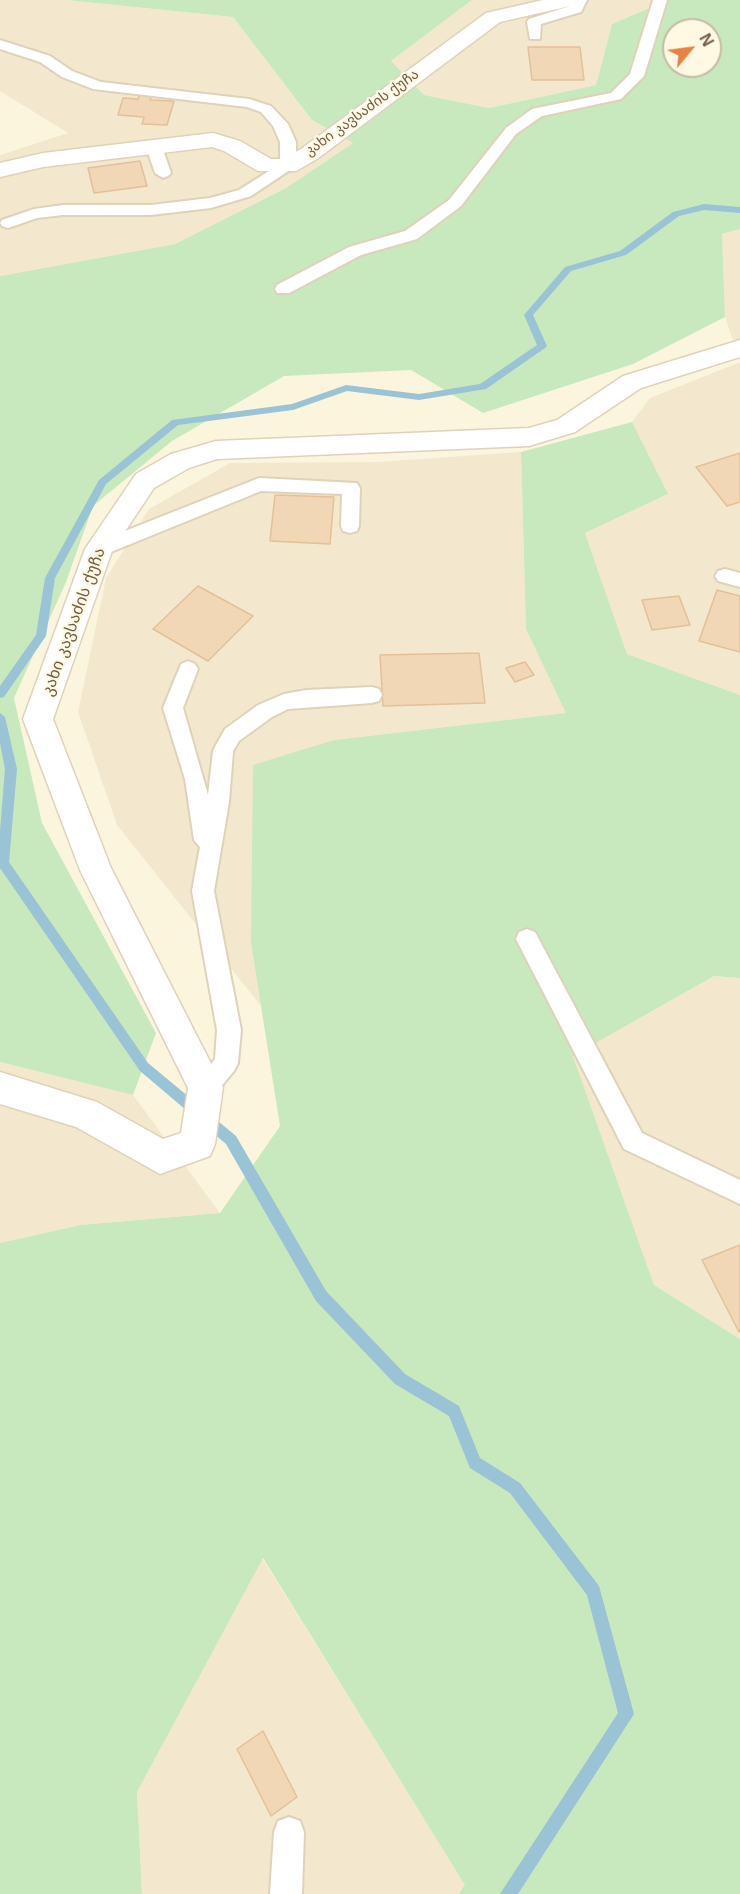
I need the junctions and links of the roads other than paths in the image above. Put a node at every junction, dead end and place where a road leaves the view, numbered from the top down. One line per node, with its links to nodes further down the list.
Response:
1 (573, 0): 4 (street, კახი კავსაძის ქუჩა)
2 (580, 0): 5 (lane)
3 (660, 0): 12 (lane)
4 (537, 3): 8 (street, კახი კავსაძის ქუჩა)
5 (535, 36)
6 (0, 44): 8 (lane)
7 (154, 147): 8 (street, კახი კავსაძის ქუჩა); 9 (street, კახი კავსაძის ქუჩა); 10 (lane)
8 (288, 166): 11 (lane)
9 (0, 170)
10 (163, 173)
11 (8, 223)
12 (283, 289)
13 (740, 348): 15 (street, კახი კავსაძის ქუჩა)
14 (350, 526): 15 (lane)
15 (99, 549): 20 (street, კახი კავსაძის ქუჩა)
16 (188, 669): 18 (lane)
17 (372, 695): 18 (lane)
18 (208, 857): 20 (lane)
19 (527, 939): 22 (lane)
20 (206, 1087): 21 (street)
21 (0, 1088)
22 (740, 1192)
23 (289, 1832): 24 (lane)
24 (286, 1894)

